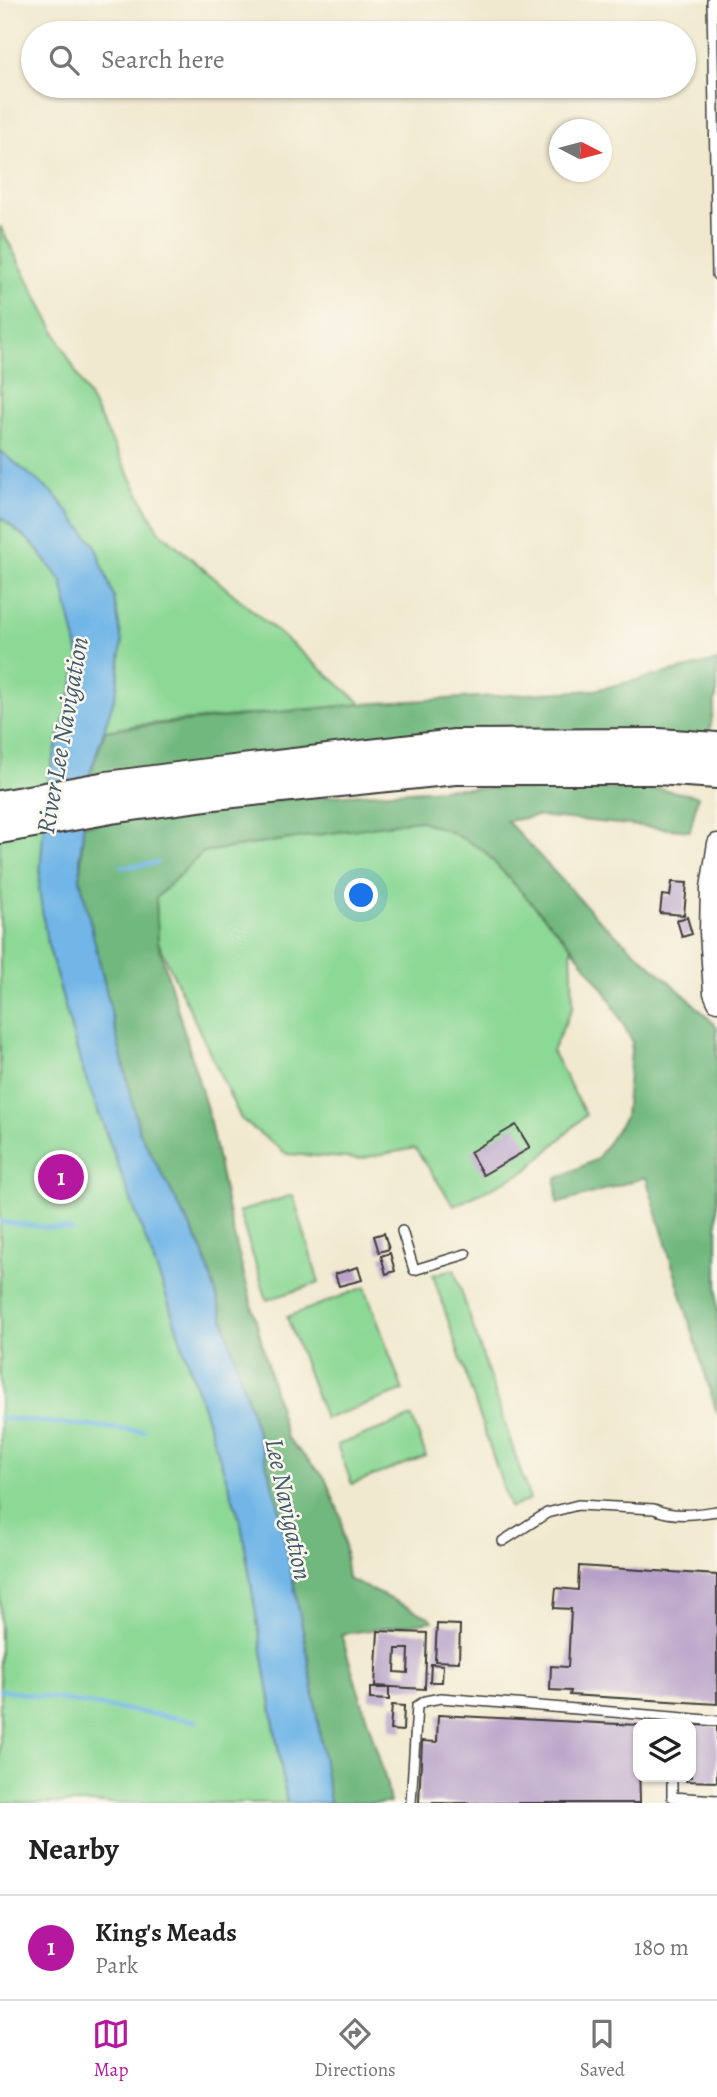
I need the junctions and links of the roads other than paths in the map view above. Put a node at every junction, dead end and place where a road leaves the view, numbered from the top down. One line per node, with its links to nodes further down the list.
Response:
1 (712, 0): 2 (lane)
2 (717, 275)
3 (717, 747): 5 (highway)
4 (717, 774): 5 (highway)
5 (109, 798): 6 (highway); 7 (highway)
6 (0, 805)
7 (0, 829)
8 (717, 843): 9 (street)
9 (717, 1002)
10 (402, 1231): 11 (lane)
11 (466, 1254)
12 (717, 1511): 13 (lane)
13 (503, 1541)
14 (653, 1719): 20 (lane)
15 (696, 1721): 16 (lane)
16 (717, 1721)
17 (673, 1782): 18 (lane)
18 (672, 1800): 19 (lane)
19 (717, 1800)
20 (411, 1803)

